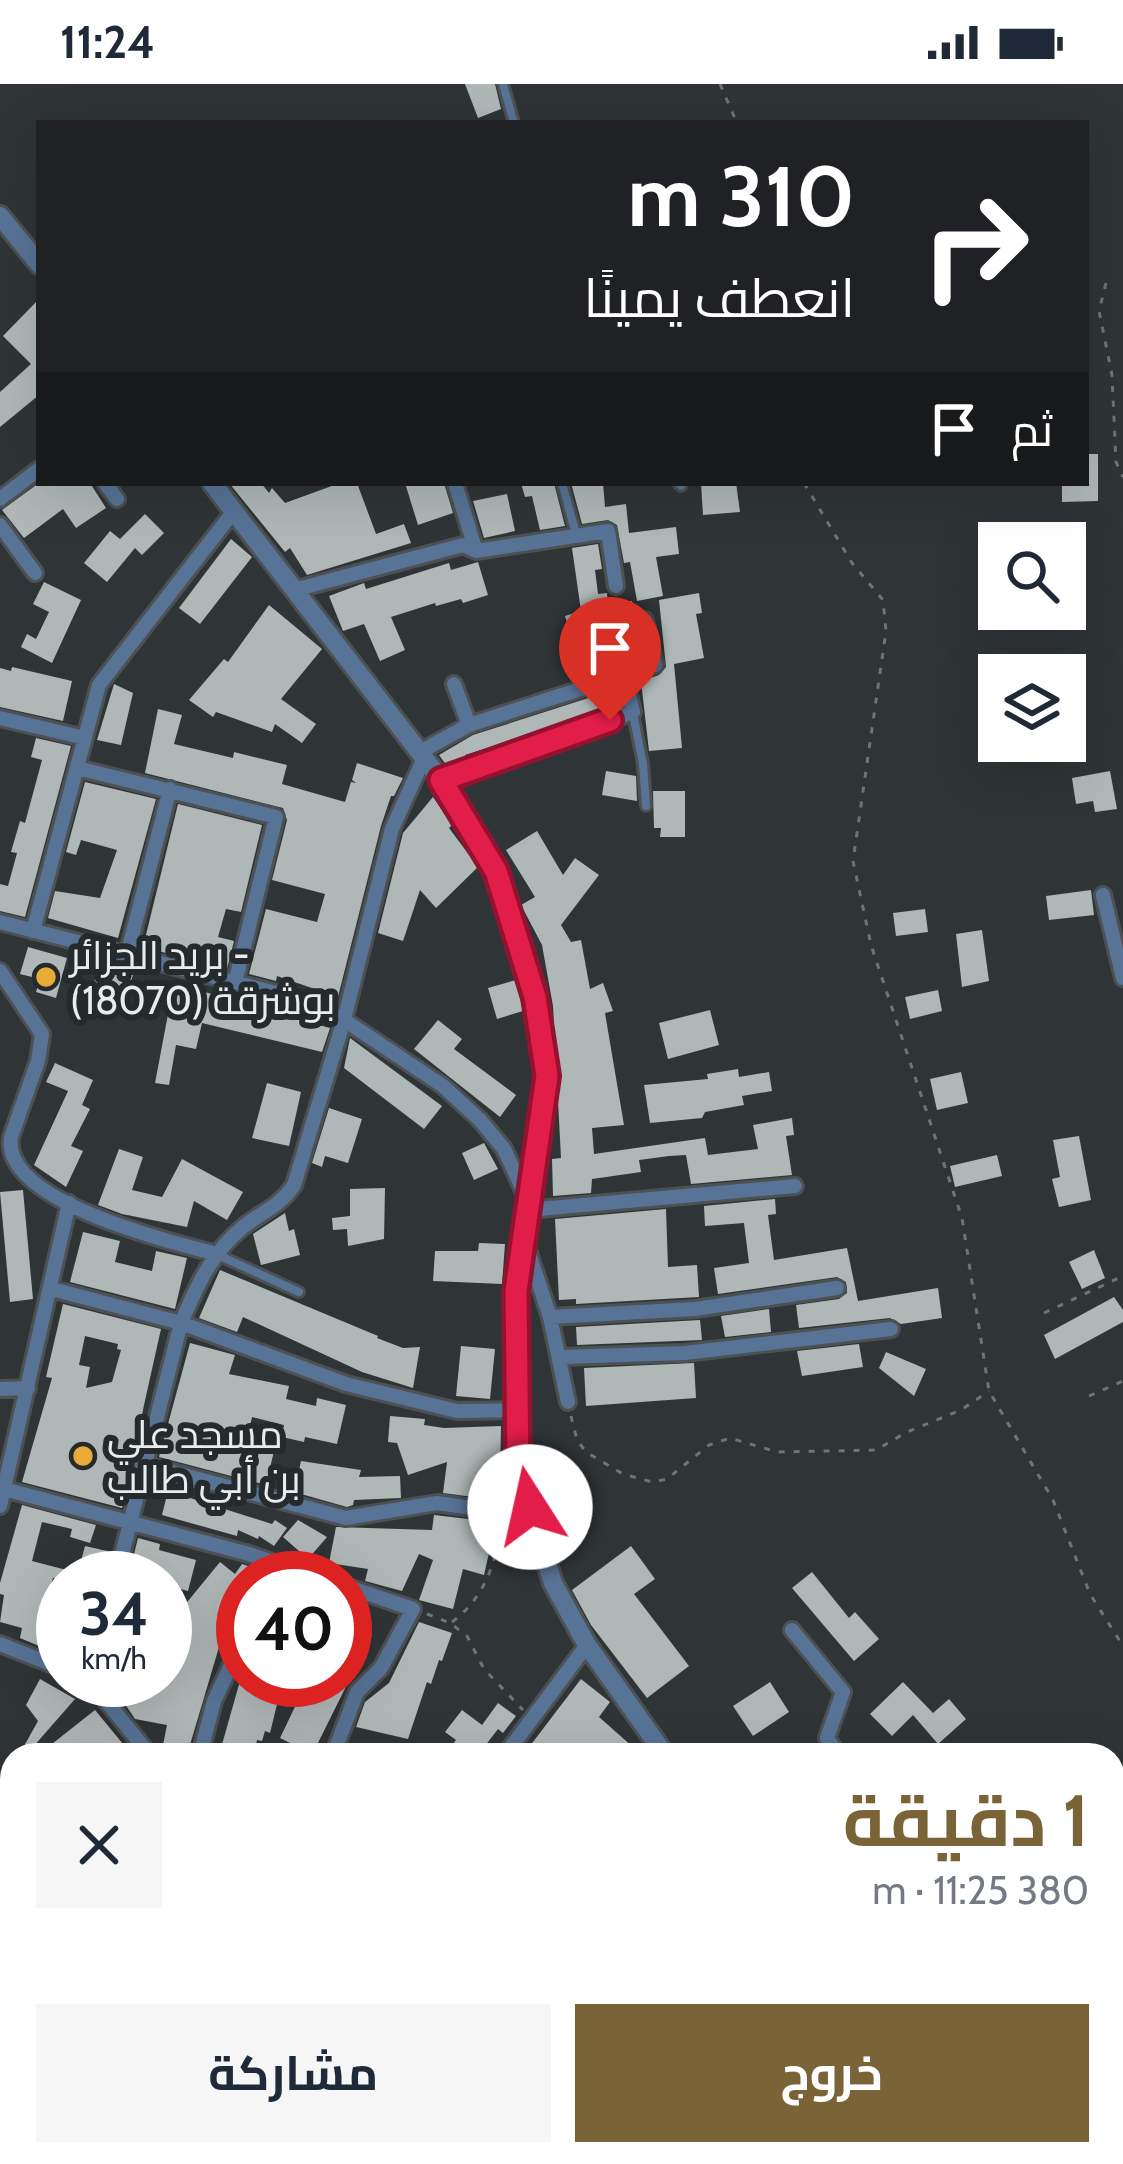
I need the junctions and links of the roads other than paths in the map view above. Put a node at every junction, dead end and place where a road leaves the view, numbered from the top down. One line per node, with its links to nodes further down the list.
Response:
1 (503, 84): 2 (lane)
2 (513, 120)
3 (0, 216): 4 (street)
4 (36, 260)
5 (36, 471): 10 (street)
6 (106, 486): 11 (street)
7 (214, 486): 12 (street)
8 (456, 486): 15 (street)
9 (563, 486): 14 (lane)
10 (0, 499)
11 (117, 499)
12 (234, 511): 18 (street); 25 (street)
13 (0, 525): 16 (street)
14 (576, 534): 15 (street); 17 (street)
15 (476, 551): 18 (street)
16 (34, 572)
17 (616, 586)
18 (294, 590): 26 (street)
19 (645, 620): 20 (street)
20 (624, 674): 22 (street); 24 (street)
21 (454, 684): 24 (street)
22 (633, 712): 28 (street); 30 (lane)
23 (0, 718): 25 (street)
24 (469, 725): 26 (street)
25 (85, 738): 27 (street)
26 (422, 755): 28 (street); 38 (street)
27 (77, 768): 29 (street); 33 (street)
28 (441, 780): 41 (street)
29 (170, 789): 34 (street); 37 (street)
30 (646, 806)
31 (1103, 895): 36 (street)
32 (0, 922): 33 (street)
33 (33, 931): 34 (street)
34 (127, 955): 37 (street)
35 (0, 970): 40 (street)
36 (1123, 978)
37 (235, 983): 38 (street)
38 (344, 1020): 41 (street); 43 (street)
39 (795, 1186): 41 (street)
40 (69, 1203): 43 (street); 45 (street)
41 (529, 1207): 42 (street)
42 (524, 1239): 47 (street); 54 (street)
43 (217, 1254): 46 (lane); 48 (street)
44 (837, 1288): 47 (street)
45 (52, 1289): 48 (street); 51 (street)
46 (299, 1292)
47 (550, 1317): 50 (street)
48 (181, 1323): 54 (street); 55 (street)
49 (891, 1329): 50 (street)
50 (561, 1358): 53 (street)
51 (28, 1388): 52 (street); 57 (street)
52 (0, 1389)
53 (568, 1402)
54 (520, 1410): 56 (street)
55 (142, 1464): 56 (street); 59 (street)
56 (518, 1472): 65 (street)
57 (4, 1489): 58 (street); 59 (street)
58 (0, 1506)
59 (129, 1520): 60 (street); 61 (street)
60 (122, 1551)
61 (221, 1551)
62 (372, 1595): 67 (street)
63 (792, 1630): 76 (street)
64 (0, 1644): 66 (street)
65 (587, 1645): 74 (street); 75 (street)
66 (36, 1659)
67 (372, 1678)
68 (216, 1697): 72 (street)
69 (111, 1707): 71 (street)
70 (351, 1707): 73 (street)
71 (140, 1743)
72 (203, 1743)
73 (338, 1743)
74 (514, 1743)
75 (656, 1743)
76 (830, 1743)

